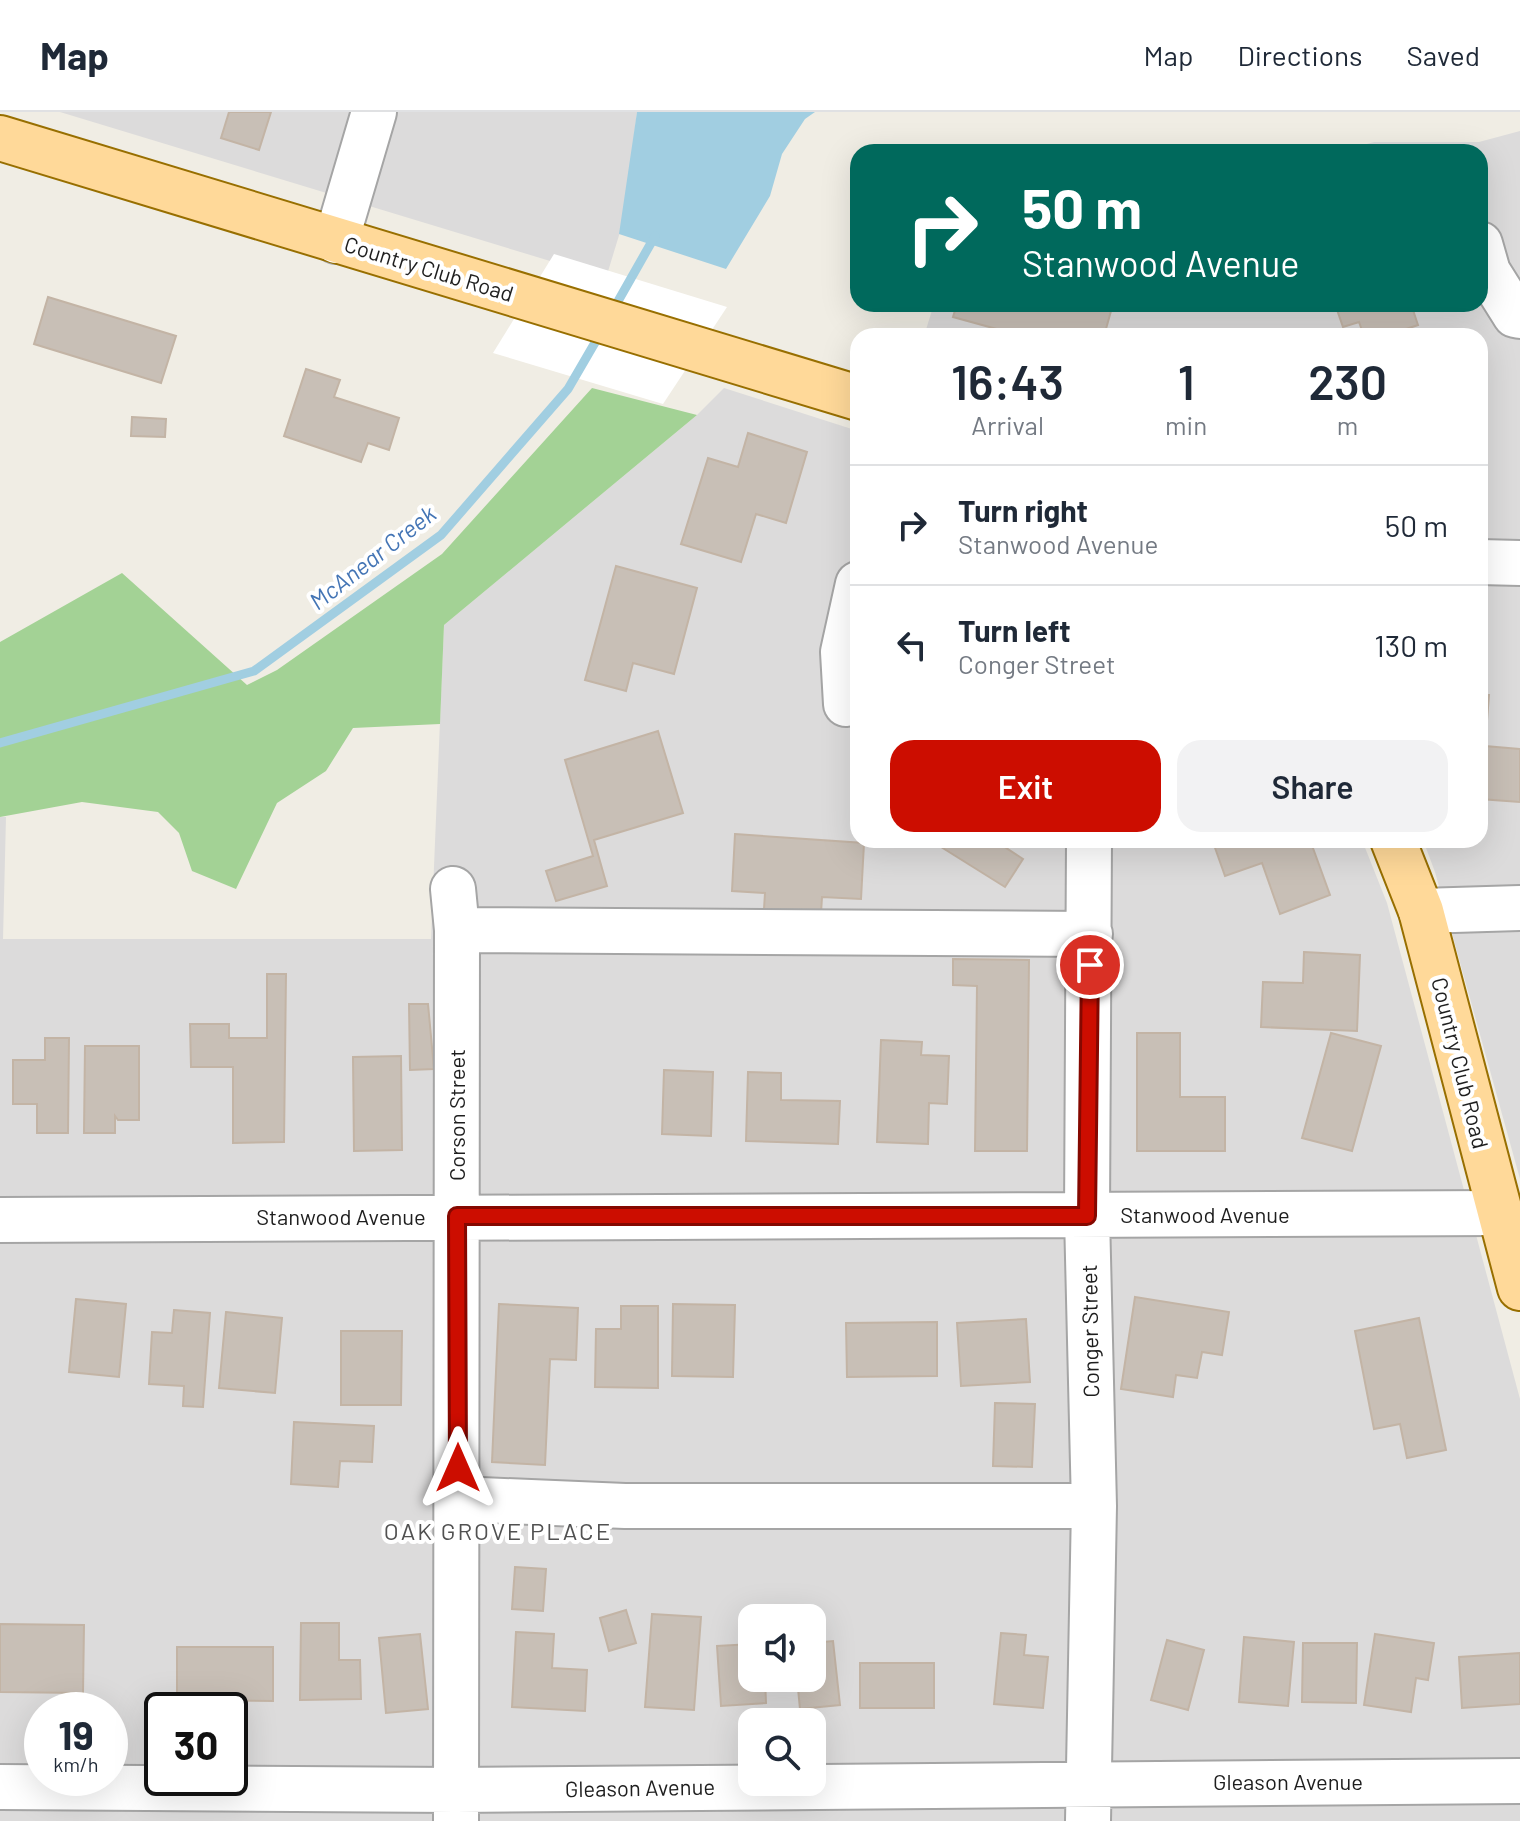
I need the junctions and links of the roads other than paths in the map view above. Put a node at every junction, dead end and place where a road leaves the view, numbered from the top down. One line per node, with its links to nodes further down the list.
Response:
1 (374, 112): 3 (street)
2 (0, 138): 3 (main road, Country Club Road)
3 (336, 241): 6 (main road, Country Club Road)
4 (1488, 272): 5 (street)
5 (1520, 316)
6 (850, 396)
7 (1488, 562): 8 (street)
8 (1520, 563)
9 (850, 620): 10 (street)
10 (846, 704)
11 (1089, 848): 15 (street, Conger Street)
12 (1396, 848): 14 (main road, Country Club Road)
13 (1520, 908): 14 (street)
14 (1421, 911): 19 (main road, Country Club Road)
15 (1090, 934): 16 (street, Corson Street); 17 (street, Conger Street)
16 (457, 1216): 17 (street, Stanwood Avenue); 18 (street, Stanwood Avenue); 21 (street, Corson Street)
17 (1087, 1216): 19 (street, Stanwood Avenue); 22 (street, Conger Street)
18 (0, 1220)
19 (1507, 1220): 20 (main road, Country Club Road)
20 (1520, 1288)
21 (458, 1499): 22 (street); 26 (street, Corson Street)
22 (1094, 1506): 25 (street, Conger Street)
23 (1520, 1781): 25 (street, Gleason Avenue)
24 (0, 1787): 26 (street, Gleason Avenue)
25 (1088, 1802): 26 (street, Gleason Avenue)
26 (456, 1805)

